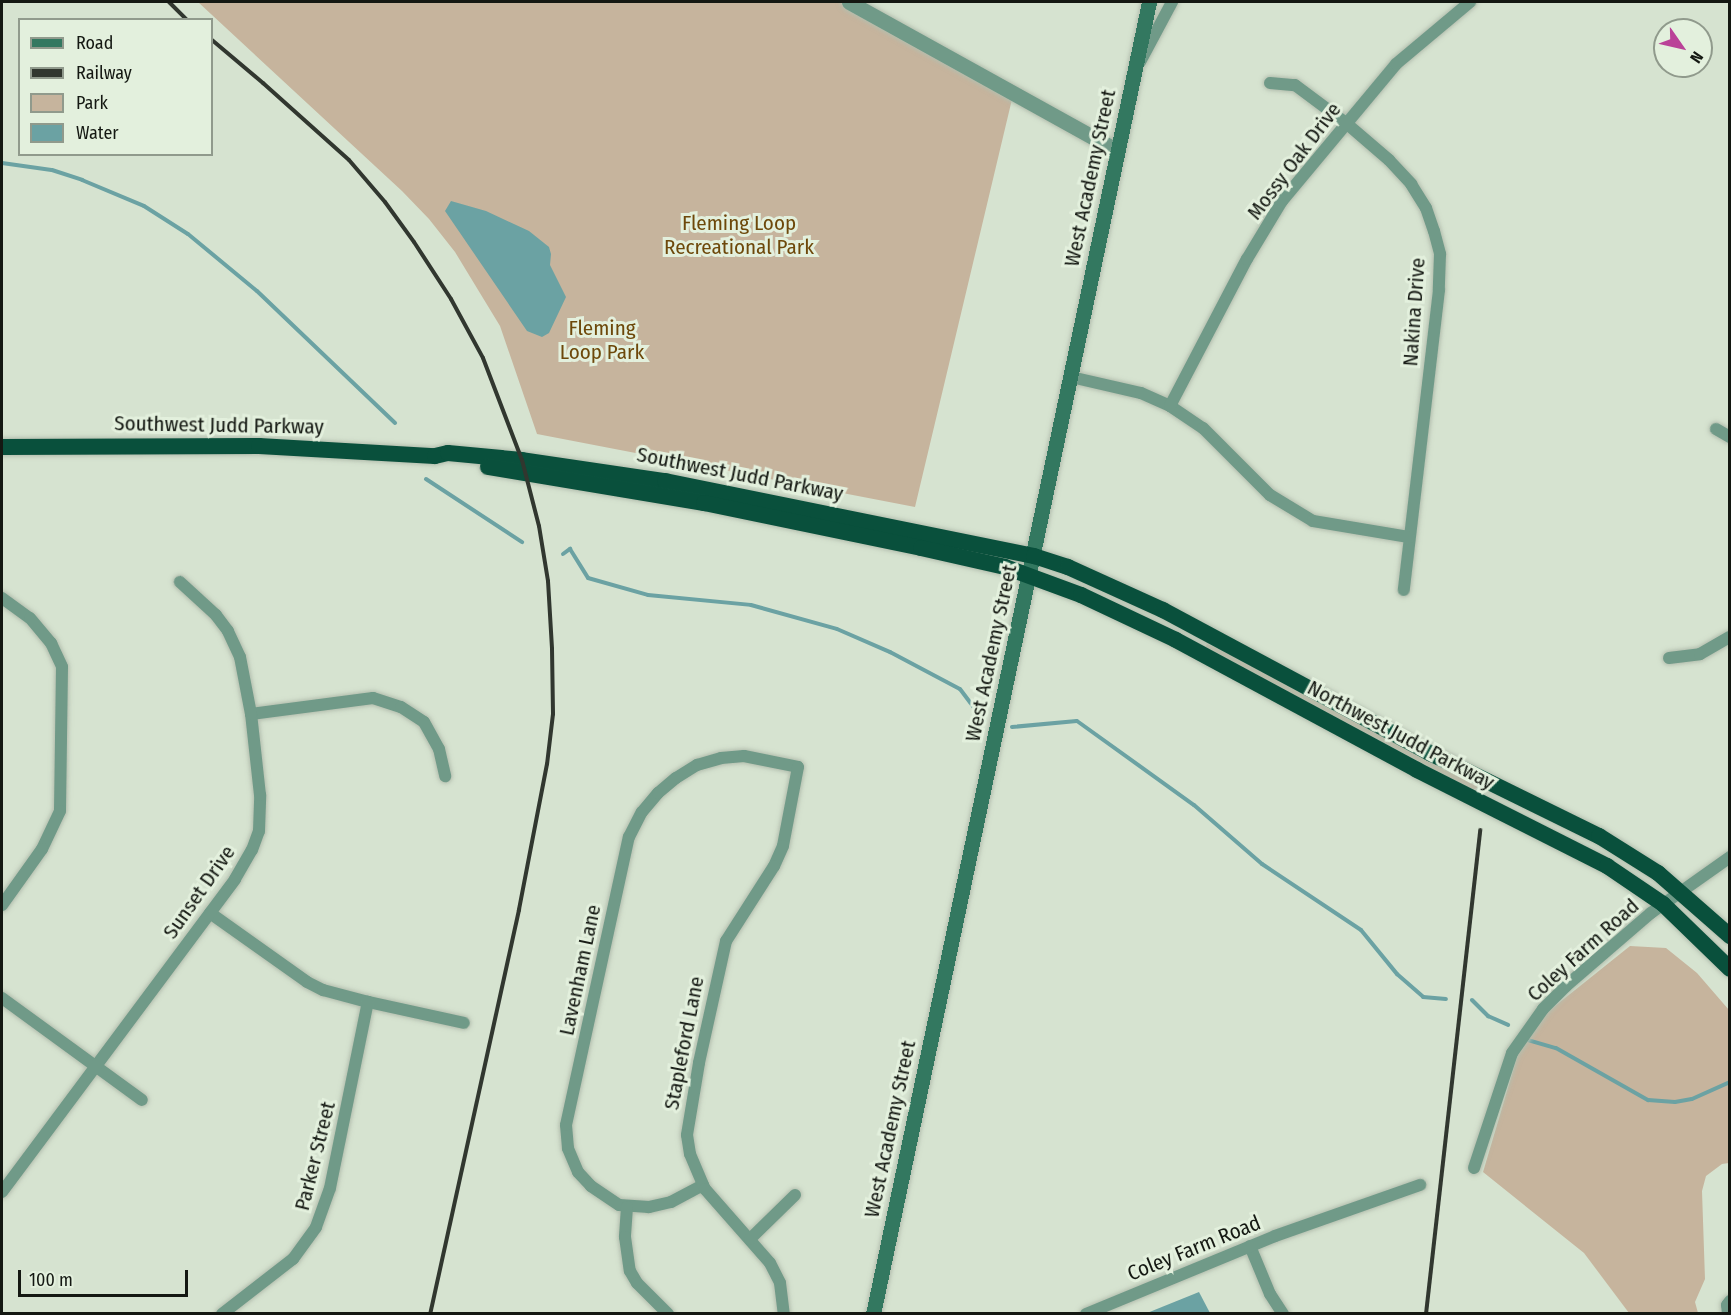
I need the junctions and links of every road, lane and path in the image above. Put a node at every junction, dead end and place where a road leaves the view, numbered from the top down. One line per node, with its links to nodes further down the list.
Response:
1 (849, 2): 8 (street)
2 (1149, 2): 5 (main road, West Academy Street)
3 (1172, 2): 5 (street)
4 (1470, 2): 7 (street, Mossy Oak Drive)
5 (1133, 76): 8 (main road, West Academy Street)
6 (1270, 83): 7 (street, Nakina Drive)
7 (1346, 123): 10 (street, Mossy Oak Drive); 15 (street, Nakina Drive)
8 (1116, 150): 9 (main road, West Academy Street)
9 (1071, 377): 10 (street); 16 (main road, West Academy Street)
10 (1170, 406): 15 (street)
11 (1716, 429): 12 (street)
12 (1730, 437)
13 (2, 447): 14 (highway, Southwest Judd Parkway)
14 (435, 456): 16 (highway, Southwest Judd Parkway); 17 (highway, Southwest Judd Parkway)
15 (1410, 537): 19 (street, Nakina Drive)
16 (1034, 556): 17 (main road, West Academy Street); 27 (highway, Northwest Judd Parkway)
17 (1029, 574): 28 (highway, Northwest Judd Parkway); 50 (main road, West Academy Street)
18 (180, 582): 23 (street, Sunset Drive)
19 (1404, 590)
20 (2, 598): 29 (street)
21 (1730, 637): 22 (street)
22 (1669, 658)
23 (251, 714): 25 (street); 30 (street, Sunset Drive)
24 (798, 767): 39 (street, Stapleford Lane); 43 (street, Lavenham Lane)
25 (446, 776)
26 (1730, 857): 27 (street, Coley Farm Road)
27 (1680, 891): 28 (street, Coley Farm Road); 31 (highway, Northwest Judd Parkway)
28 (1663, 904): 32 (highway, Northwest Judd Parkway); 38 (street, Coley Farm Road)
29 (2, 905)
30 (210, 913): 34 (street); 36 (street, Sunset Drive)
31 (1730, 936)
32 (1730, 969)
33 (2, 998): 36 (street)
34 (368, 1002): 35 (street); 47 (street, Parker Street)
35 (464, 1023)
36 (97, 1066): 37 (street); 41 (street, Sunset Drive)
37 (142, 1100)
38 (1474, 1168)
39 (703, 1185): 43 (street); 44 (street, Stapleford Lane)
40 (1420, 1185): 45 (street, Coley Farm Road)
41 (2, 1192)
42 (795, 1195): 44 (street)
43 (627, 1207): 48 (street)
44 (750, 1239): 49 (street, Stapleford Lane)
45 (1250, 1246): 51 (street, Coley Farm Road); 52 (street)
46 (1730, 1301): 53 (street)
47 (222, 1314)
48 (668, 1314)
49 (784, 1314)
50 (873, 1314)
51 (1086, 1314)
52 (1283, 1314)
53 (1728, 1314)

